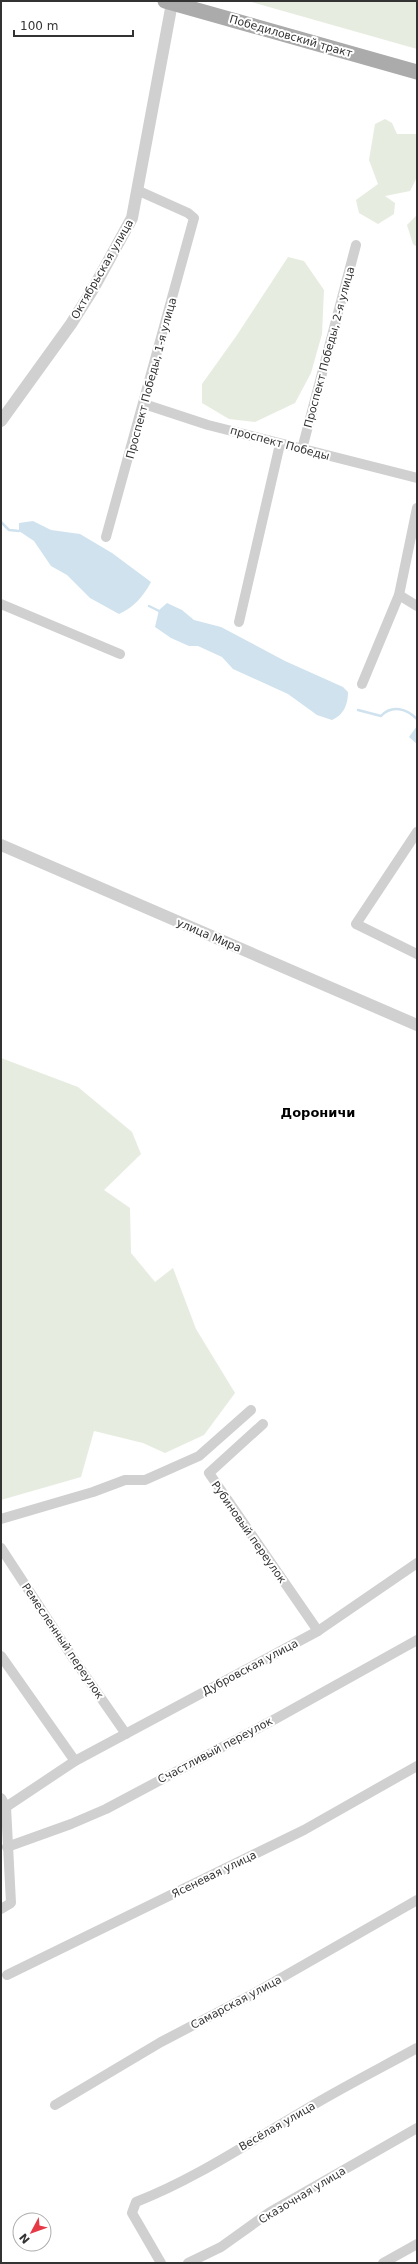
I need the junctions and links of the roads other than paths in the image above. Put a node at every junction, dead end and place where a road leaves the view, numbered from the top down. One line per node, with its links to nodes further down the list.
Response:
1 (170, 2): 2 (main road, Победиловский тракт); 3 (street, Октябрьская улица)
2 (417, 72)
3 (138, 191): 5 (street, Проспект Победы, 1-я улица); 6 (street, Октябрьская улица)
4 (356, 245): 8 (street, Проспект Победы, 2-я улица)
5 (144, 404): 7 (street, проспект Победы); 11 (street, Проспект Победы, 1-я улица)
6 (1, 421)
7 (280, 444): 8 (street, проспект Победы); 15 (street)
8 (302, 449): 9 (street, проспект Победы)
9 (417, 478)
10 (417, 508): 12 (street)
11 (106, 537)
12 (399, 595): 14 (street); 17 (street)
13 (1, 604): 16 (street)
14 (417, 606)
15 (239, 622)
16 (120, 654)
17 (362, 684)
18 (417, 832): 20 (street)
19 (1, 845): 21 (street, улица Мира)
20 (417, 954)
21 (417, 1025)
22 (251, 1410): 24 (street)
23 (263, 1424): 27 (street, Рубиновый переулок)
24 (1, 1519)
25 (1, 1548): 30 (street, Ремесленный переулок)
26 (417, 1563): 27 (street, Дубровская улица)
27 (318, 1631): 30 (street, Дубровская улица)
28 (417, 1640): 35 (street, Счастливый переулок)
29 (1, 1656): 31 (street)
30 (126, 1734): 31 (street, Дубровская улица)
31 (75, 1761): 34 (street, Дубровская улица)
32 (417, 1766): 38 (street, Ясеневая улица)
33 (1, 1798): 34 (street)
34 (6, 1807): 35 (street)
35 (7, 1847): 37 (street)
36 (417, 1900): 40 (street, Самарская улица)
37 (1, 1909)
38 (7, 1975)
39 (417, 2048): 43 (street, Весёлая улица)
40 (55, 2105)
41 (417, 2128): 44 (street, Сказочная улица)
42 (417, 2244): 45 (street)
43 (161, 2263)
44 (188, 2263)
45 (382, 2263)

